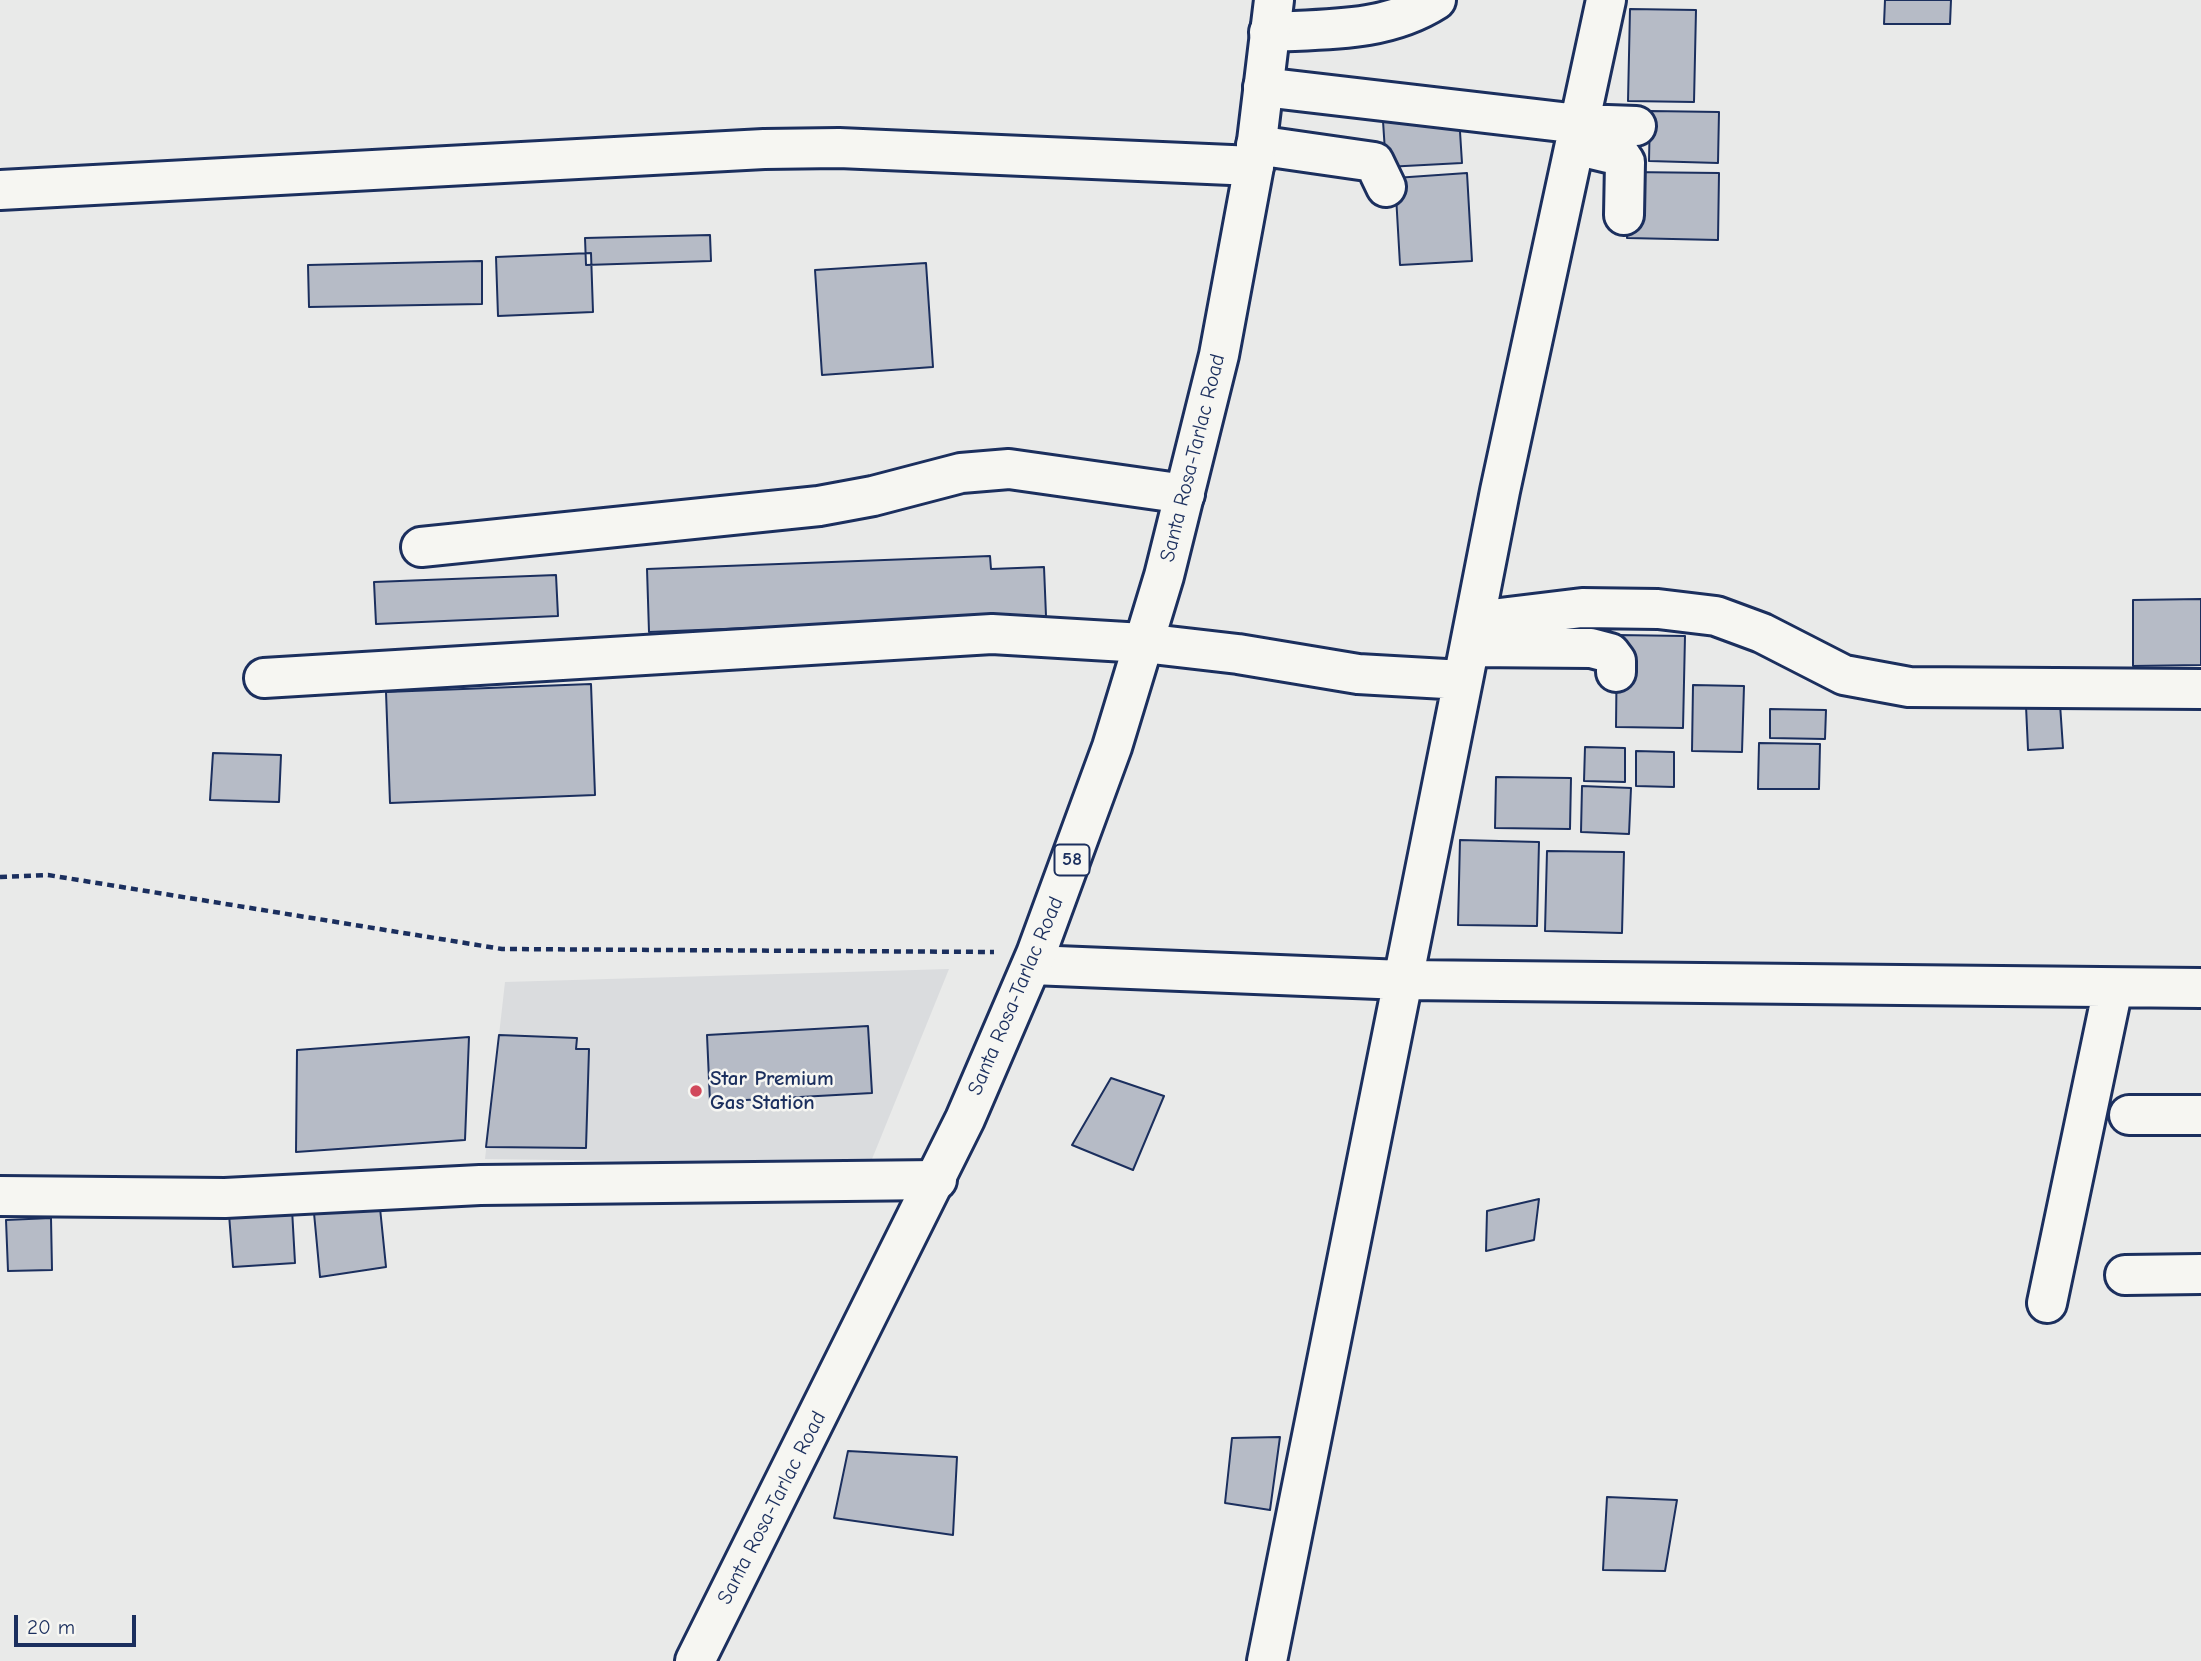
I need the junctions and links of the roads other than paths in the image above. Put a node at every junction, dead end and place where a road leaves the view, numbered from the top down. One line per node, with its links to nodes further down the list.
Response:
1 (1436, 0): 3 (main road)
2 (1606, 0): 6 (main road)
3 (1271, 16): 4 (main road, Santa Rosa-Tarlac Road / 58)
4 (1263, 87): 6 (main road); 7 (main road, Santa Rosa-Tarlac Road / 58)
5 (1636, 126): 6 (main road)
6 (1577, 135): 10 (main road); 14 (main road)
7 (1255, 155): 8 (main road); 9 (main road); 11 (main road, Santa Rosa-Tarlac Road / 58)
8 (1386, 187)
9 (0, 190)
10 (1624, 215)
11 (1185, 494): 12 (main road); 13 (main road, Santa Rosa-Tarlac Road / 58)
12 (421, 547)
13 (1143, 643): 14 (main road); 16 (main road); 18 (main road, Santa Rosa-Tarlac Road / 58)
14 (1469, 649): 15 (main road); 17 (main road); 19 (main road)
15 (1616, 672)
16 (264, 678)
17 (2201, 690)
18 (1034, 960): 19 (main road); 24 (main road, Santa Rosa-Tarlac Road / 58)
19 (1403, 980): 20 (main road); 30 (main road)
20 (2113, 988): 21 (main road); 28 (main road)
21 (2201, 988)
22 (2129, 1115): 23 (main road)
23 (2201, 1115)
24 (937, 1180): 25 (main road); 29 (main road, Santa Rosa-Tarlac Road / 58)
25 (0, 1196)
26 (2201, 1274): 27 (main road)
27 (2125, 1275)
28 (2047, 1303)
29 (695, 1661)
30 (1267, 1661)

